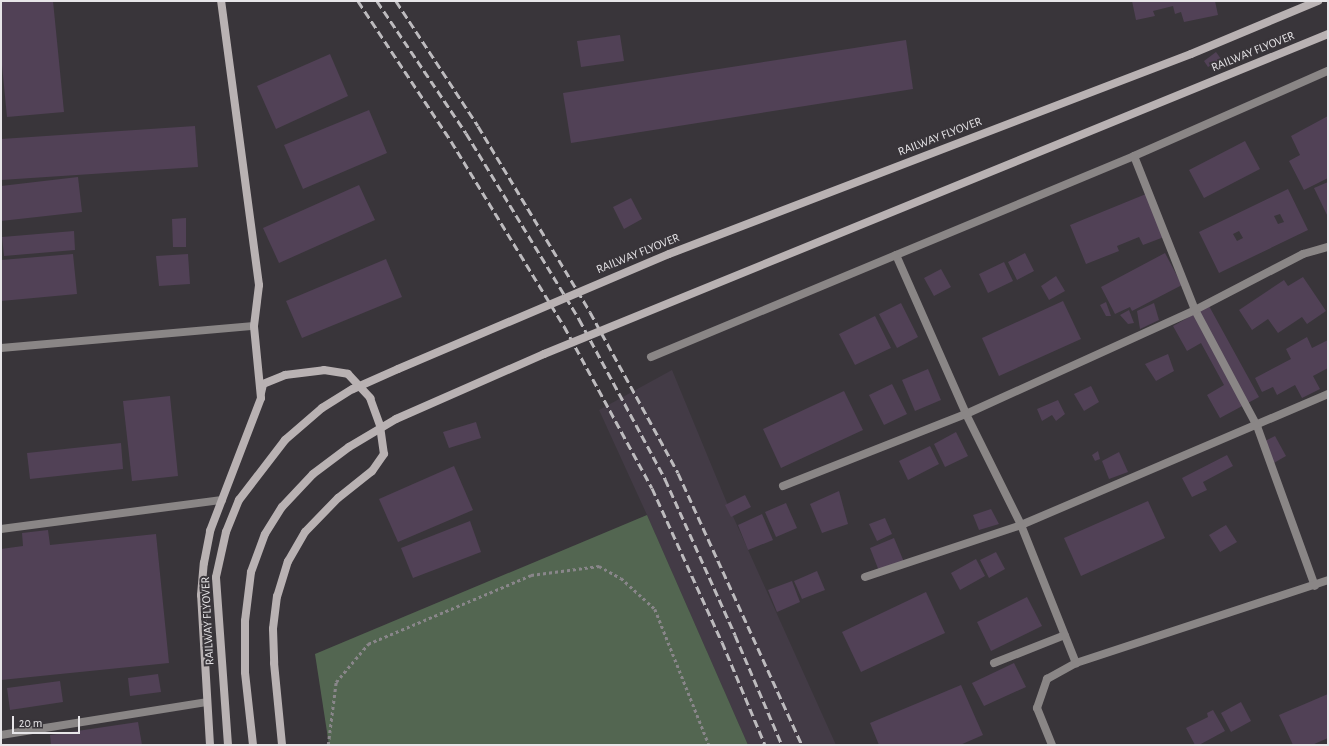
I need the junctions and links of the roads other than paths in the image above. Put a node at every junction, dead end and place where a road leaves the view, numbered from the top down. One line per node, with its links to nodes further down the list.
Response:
1 (221, 1): 9 (main road)
2 (1318, 1): 29 (main road, RAILWAY FLYOVER, bridge)
3 (1328, 34): 30 (main road, RAILWAY FLYOVER, bridge)
4 (1328, 71): 5 (street)
5 (1134, 156): 7 (street); 8 (street)
6 (1328, 247): 8 (street)
7 (896, 255): 11 (street); 14 (street)
8 (1195, 310): 14 (street); 15 (street)
9 (254, 326): 10 (street); 13 (main road)
10 (1, 348)
11 (651, 357)
12 (1328, 394): 15 (street)
13 (261, 398): 17 (main road); 31 (main road)
14 (966, 414): 16 (street); 18 (street)
15 (1257, 426): 18 (street); 22 (street)
16 (783, 486)
17 (222, 500): 19 (street); 26 (main road)
18 (1021, 525): 20 (street); 23 (street)
19 (1, 529)
20 (864, 577)
21 (1328, 580): 22 (street)
22 (1315, 586): 25 (street)
23 (1065, 635): 24 (street); 25 (street)
24 (994, 663)
25 (1076, 663): 32 (street)
26 (206, 702): 27 (street); 28 (main road)
27 (1, 735)
28 (210, 745)
29 (228, 745)
30 (253, 745)
31 (282, 745)
32 (1052, 745)

